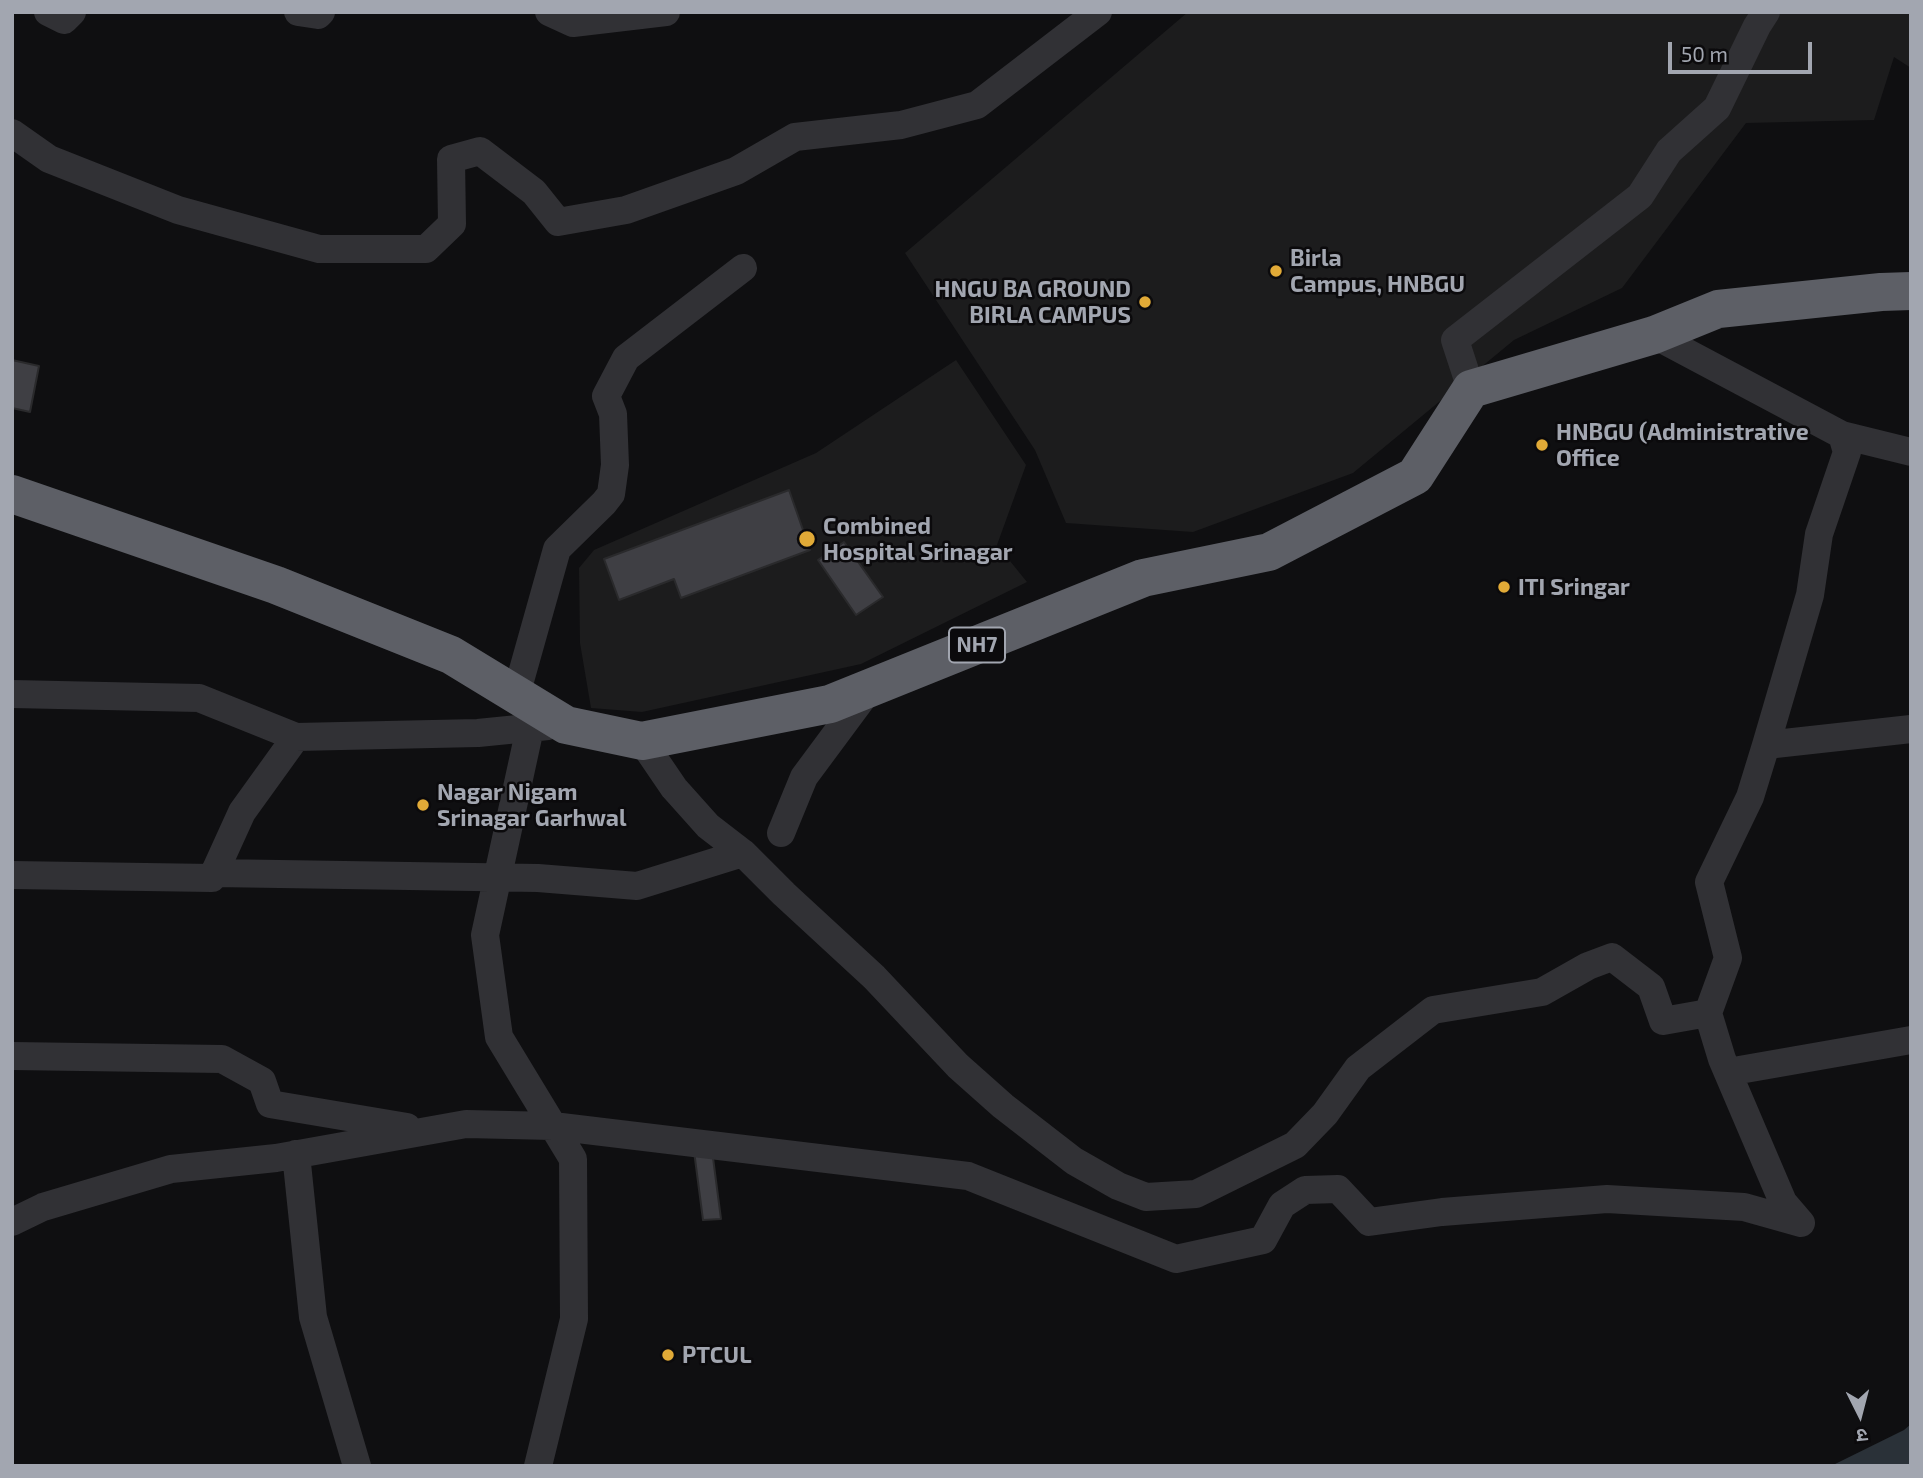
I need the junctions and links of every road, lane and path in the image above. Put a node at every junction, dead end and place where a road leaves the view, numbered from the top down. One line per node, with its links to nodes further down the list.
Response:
1 (48, 12): 2 (street)
2 (72, 12)
3 (298, 12): 4 (street)
4 (321, 12)
5 (549, 12): 6 (street)
6 (666, 12)
7 (1098, 12): 9 (street)
8 (1766, 12): 13 (street)
9 (12, 134)
10 (743, 268): 19 (street)
11 (1911, 291): 12 (highway)
12 (1654, 335): 13 (highway); 14 (street)
13 (1471, 390): 17 (highway, NH7)
14 (1842, 435): 15 (street); 23 (street)
15 (1911, 452)
16 (12, 494): 19 (highway, NH7)
17 (870, 688): 22 (highway, NH7); 24 (street)
18 (12, 694): 21 (street)
19 (537, 716): 21 (street); 22 (highway, NH7); 28 (street)
20 (1911, 729): 23 (street)
21 (296, 737): 26 (street)
22 (642, 741): 25 (street)
23 (1766, 745): 29 (street)
24 (781, 833)
25 (743, 853): 28 (street); 29 (street)
26 (215, 873): 27 (street); 28 (street)
27 (12, 875)
28 (497, 877): 33 (street)
29 (1707, 1013): 32 (street)
30 (1911, 1040): 32 (street)
31 (12, 1056): 34 (street)
32 (1728, 1072): 33 (street)
33 (553, 1126): 34 (street); 38 (street)
34 (427, 1131): 35 (street)
35 (296, 1154): 36 (street); 37 (street)
36 (12, 1222)
37 (357, 1466)
38 (538, 1466)

